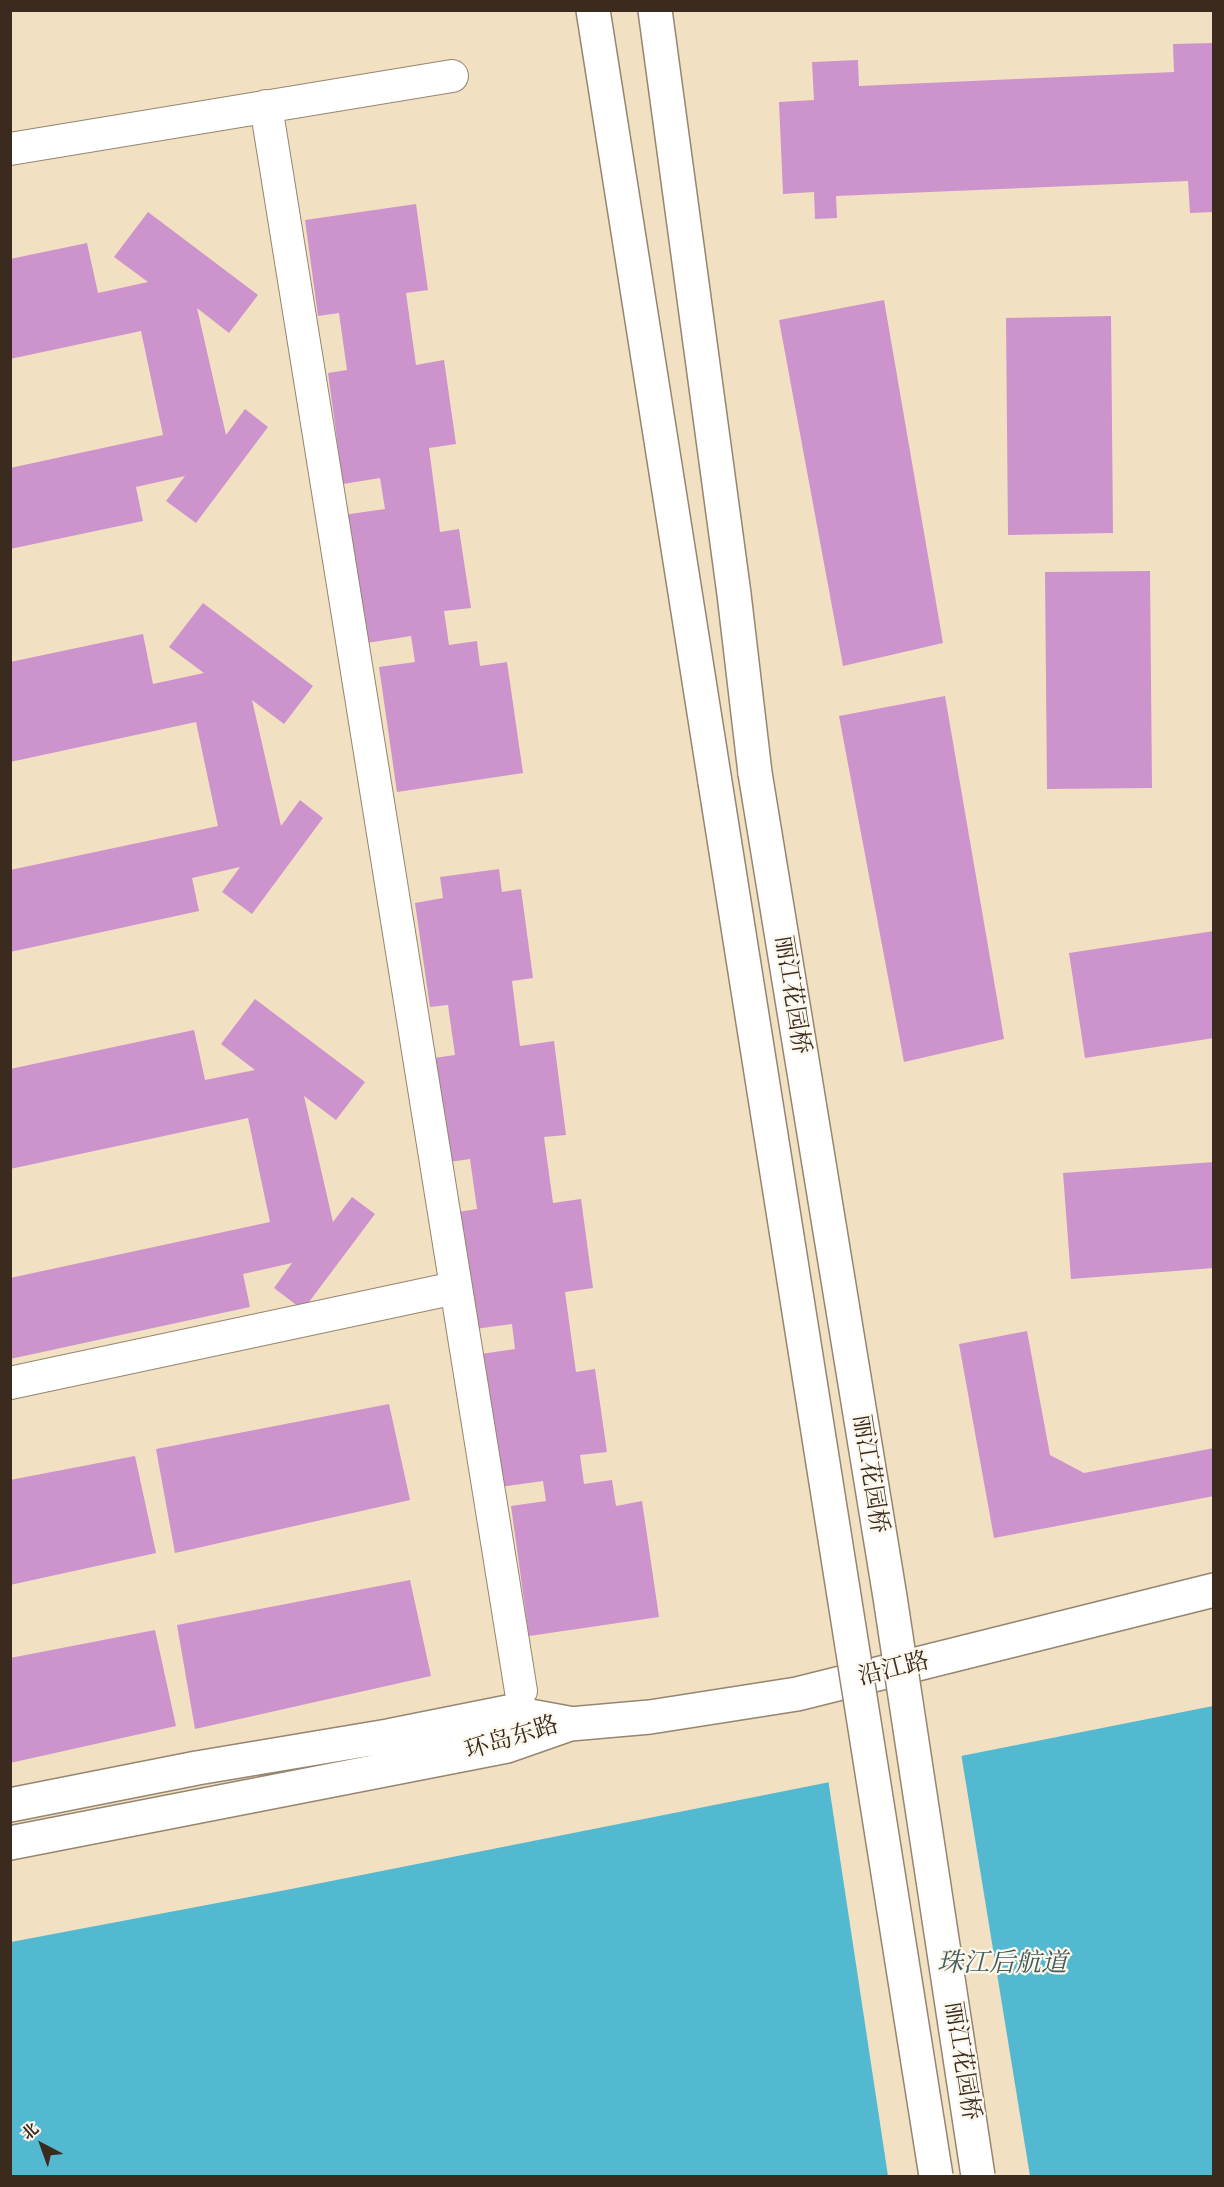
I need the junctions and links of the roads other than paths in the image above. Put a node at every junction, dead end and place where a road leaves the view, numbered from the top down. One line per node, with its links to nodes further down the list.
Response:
1 (593, 10): 13 (street, 丽江花园桥, bridge)
2 (655, 10): 14 (street, 丽江花园桥, bridge)
3 (452, 76): 4 (street)
4 (266, 106): 5 (street); 6 (street)
5 (10, 149)
6 (455, 1288): 7 (street); 9 (street)
7 (10, 1383)
8 (1214, 1590): 10 (street, 沿江路)
9 (521, 1691)
10 (570, 1724): 11 (street, 环岛东路); 12 (street, 环岛东路)
11 (10, 1805)
12 (10, 1843)
13 (936, 2176)
14 (978, 2176)

